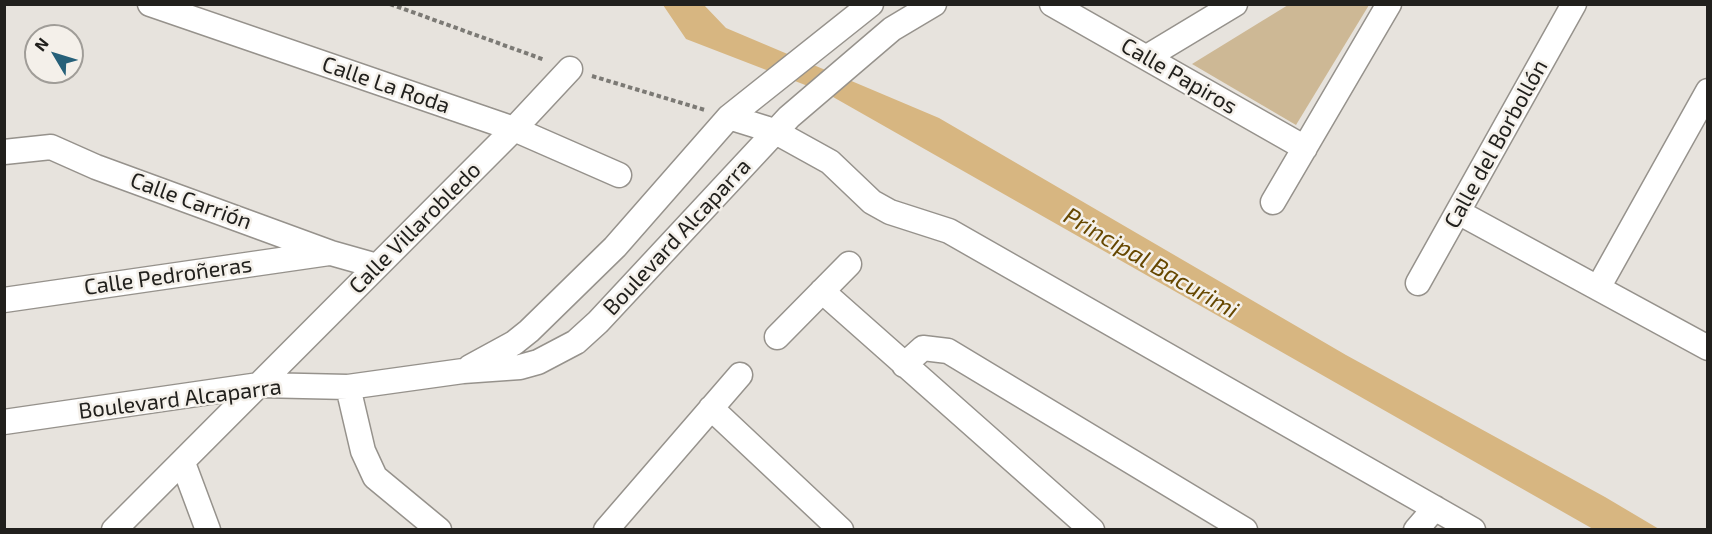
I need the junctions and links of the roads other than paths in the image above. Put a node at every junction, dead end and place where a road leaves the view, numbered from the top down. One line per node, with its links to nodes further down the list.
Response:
1 (150, 4): 13 (street, Calle La Roda)
2 (871, 4): 11 (street, Boulevard Alcaparra)
3 (934, 4): 12 (street, Boulevard Alcaparra)
4 (1052, 4): 8 (street, Calle Papiros)
5 (1235, 4): 8 (street)
6 (1389, 4): 14 (street)
7 (1574, 4): 18 (street, Calle del Borbollón)
8 (1147, 57): 14 (street, Calle Papiros)
9 (570, 69): 13 (street, Calle Villarobledo)
10 (1707, 91): 23 (street)
11 (729, 117): 12 (street); 29 (street, Boulevard Alcaparra)
12 (782, 124): 29 (street, Boulevard Alcaparra); 36 (street)
13 (514, 129): 16 (street, Calle La Roda); 21 (street, Calle Villarobledo)
14 (1305, 148): 17 (street)
15 (4, 152): 19 (street, Calle Carrión)
16 (619, 175)
17 (1273, 202)
18 (1458, 212): 22 (street, Calle del Borbollón); 23 (street)
19 (331, 252): 21 (street, Calle Carrión); 25 (street, Calle Pedroñeras)
20 (849, 264): 24 (street)
21 (377, 266): 31 (street, Calle Villarobledo)
22 (1418, 284)
23 (1598, 288): 27 (street)
24 (822, 291): 26 (street); 28 (street)
25 (4, 300)
26 (777, 337)
27 (1707, 348)
28 (904, 365): 42 (street); 43 (street)
29 (463, 371): 32 (street, Boulevard Alcaparra)
30 (740, 375): 33 (street)
31 (259, 385): 32 (street, Boulevard Alcaparra); 34 (street, Boulevard Alcaparra); 35 (street, Calle Villarobledo)
32 (348, 387): 39 (street)
33 (711, 408): 40 (street); 41 (street)
34 (4, 422)
35 (183, 463): 37 (street, Calle Villarobledo); 38 (street)
36 (1435, 508): 44 (street); 45 (street)
37 (114, 530)
38 (208, 530)
39 (439, 530)
40 (606, 530)
41 (841, 530)
42 (1092, 530)
43 (1245, 530)
44 (1416, 530)
45 (1473, 530)

